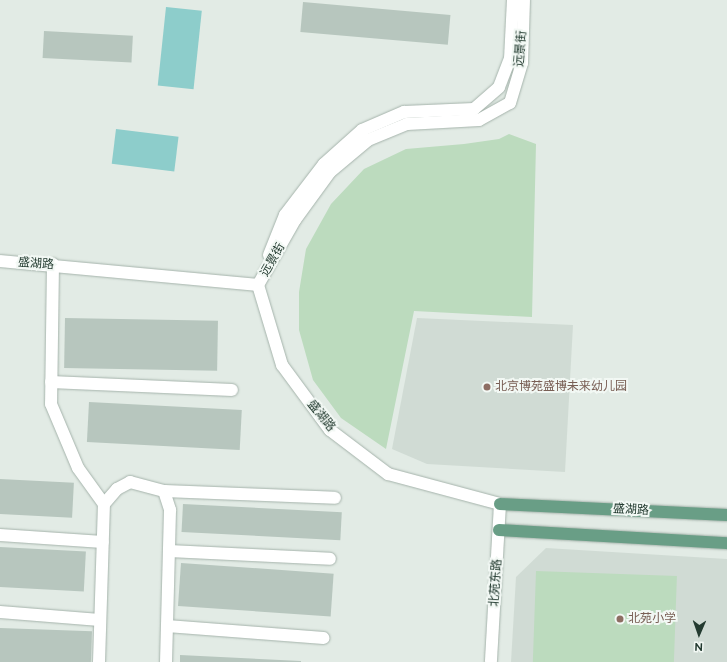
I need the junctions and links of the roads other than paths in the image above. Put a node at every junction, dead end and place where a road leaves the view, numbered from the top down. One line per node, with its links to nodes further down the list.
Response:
1 (513, 0): 5 (street, 远景街)
2 (524, 0): 5 (street, 远景街)
3 (0, 261): 4 (street, 盛湖路)
4 (53, 264): 5 (street, 盛湖路); 6 (street)
5 (258, 285): 11 (street, 盛湖路)
6 (51, 382): 7 (street); 10 (street)
7 (232, 390)
8 (164, 491): 9 (street); 10 (street); 17 (street)
9 (335, 498)
10 (104, 504): 15 (street)
11 (500, 504): 12 (main road, 盛湖路); 13 (street, 北苑东路)
12 (727, 515)
13 (499, 530): 16 (main road); 25 (street, 北苑东路)
14 (0, 535): 15 (street)
15 (103, 542): 20 (street)
16 (727, 543)
17 (169, 551): 18 (street); 21 (street)
18 (330, 559)
19 (0, 612): 20 (street)
20 (100, 620): 23 (street)
21 (167, 626): 22 (street); 24 (street)
22 (324, 638)
23 (99, 662)
24 (166, 662)
25 (491, 662)

